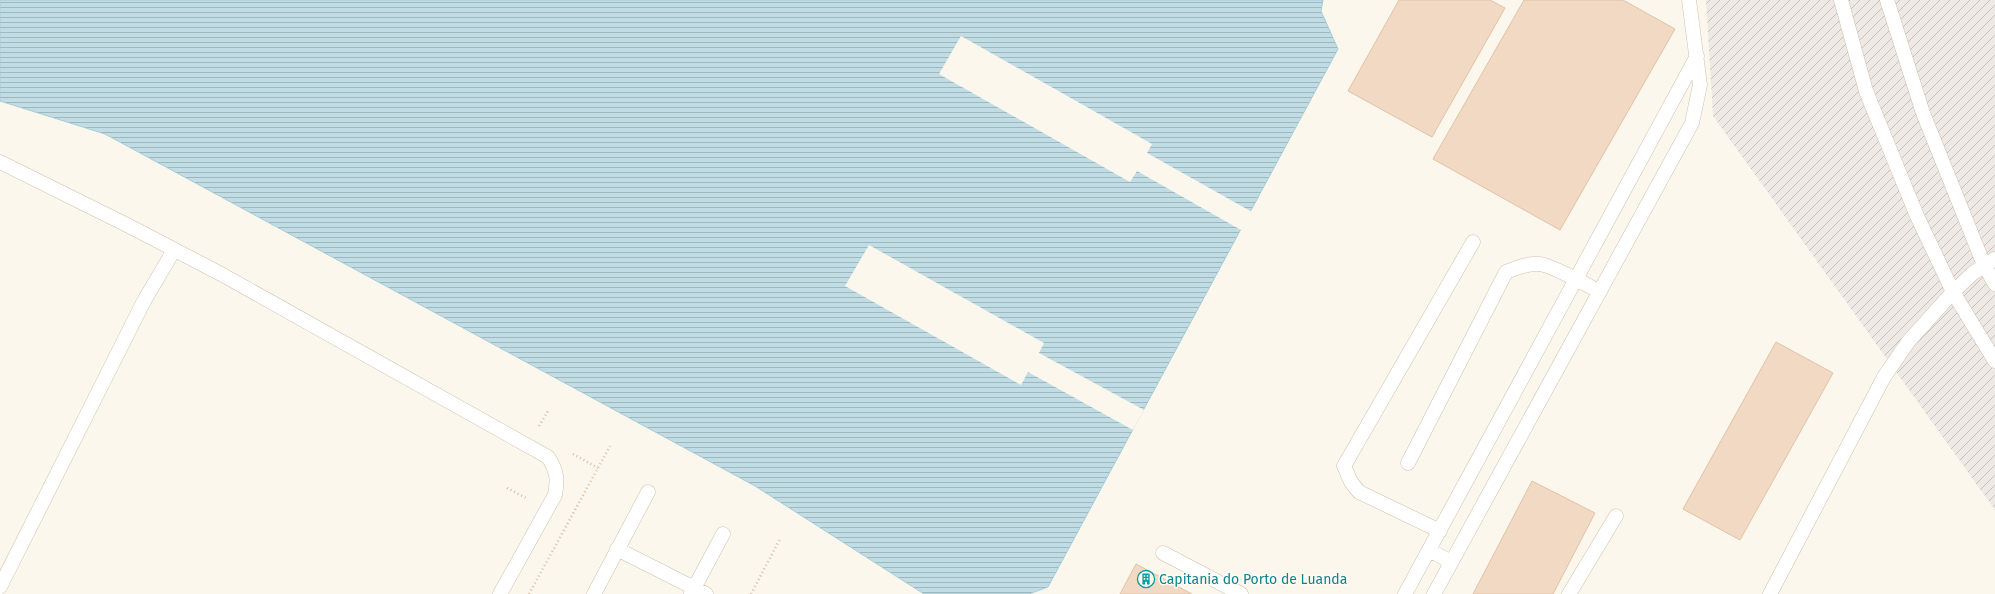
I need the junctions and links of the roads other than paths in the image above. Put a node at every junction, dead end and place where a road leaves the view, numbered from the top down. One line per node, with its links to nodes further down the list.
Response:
1 (1689, 0): 4 (lane)
2 (1841, 0): 12 (lane)
3 (1887, 0): 8 (lane)
4 (1697, 56): 9 (lane); 11 (lane)
5 (0, 162): 7 (lane)
6 (1472, 242): 17 (lane)
7 (174, 250): 23 (lane); 25 (lane)
8 (1989, 262): 10 (lane); 12 (lane)
9 (1576, 279): 11 (lane); 14 (lane); 17 (lane)
10 (1995, 284)
11 (1600, 292): 22 (lane)
12 (1953, 292): 13 (lane); 31 (lane)
13 (1995, 361)
14 (1408, 462)
15 (648, 492): 19 (lane)
16 (1616, 516): 30 (lane)
17 (1440, 531): 20 (lane)
18 (723, 534): 24 (lane)
19 (617, 549): 24 (lane); 26 (lane)
20 (1429, 550): 22 (lane); 28 (lane)
21 (1163, 553): 27 (lane)
22 (1451, 562): 29 (lane)
23 (0, 587)
24 (697, 592)
25 (500, 594)
26 (594, 594)
27 (1241, 594)
28 (1405, 594)
29 (1434, 594)
30 (1569, 594)
31 (1770, 594)

